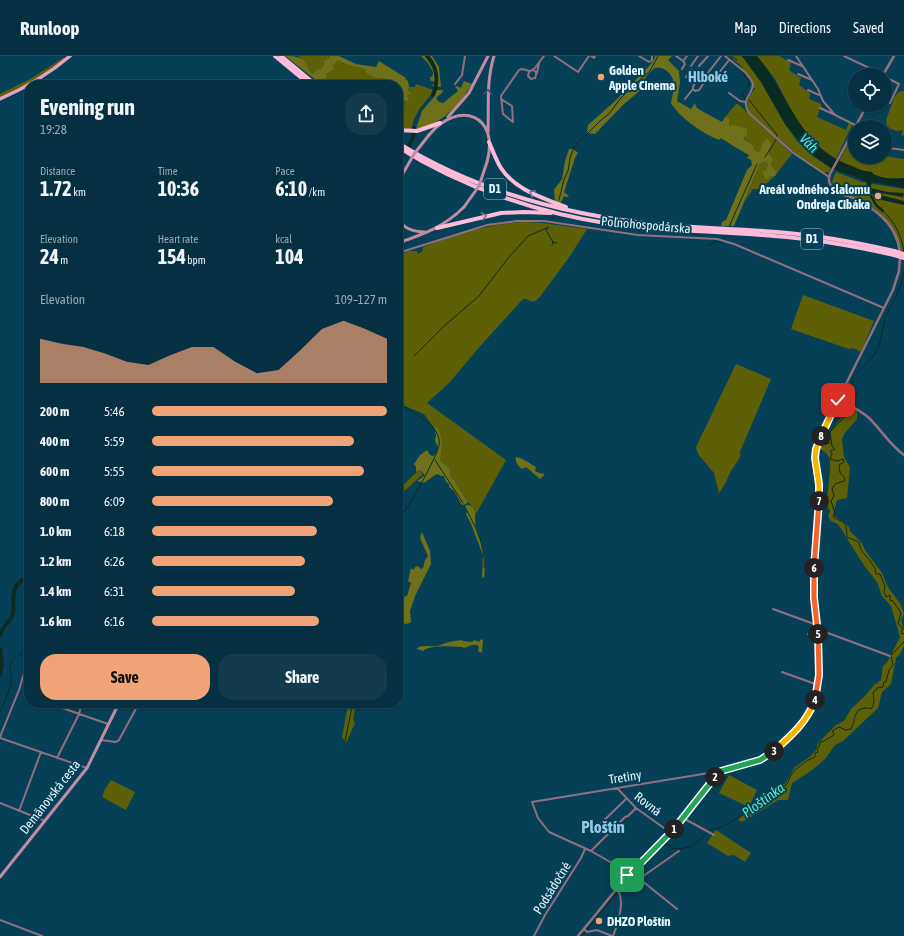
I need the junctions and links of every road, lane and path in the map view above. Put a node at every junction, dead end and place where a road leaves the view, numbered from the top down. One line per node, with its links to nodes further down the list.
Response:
1 (70, 56): 39 (main road)
2 (275, 56): 40 (highway)
3 (281, 56): 41 (highway)
4 (465, 56): 46 (street)
5 (488, 56): 59 (main road)
6 (494, 56): 63 (main road, one-way to 6)
7 (554, 56): 8 (street)
8 (590, 56): 9 (street)
9 (595, 56)
10 (639, 56): 11 (street)
11 (652, 56)
12 (676, 56): 24 (street)
13 (687, 56): 24 (street)
14 (698, 56): 26 (street)
15 (708, 56): 27 (street)
16 (721, 56): 38 (street)
17 (796, 56): 28 (street)
18 (844, 56): 29 (street)
19 (894, 56): 30 (street)
20 (542, 57): 25 (street)
21 (726, 57): 22 (street)
22 (729, 60): 45 (street); 56 (street)
23 (788, 60): 28 (street)
24 (683, 61): 31 (street)
25 (539, 62): 32 (street); 33 (street)
26 (691, 66)
27 (700, 66)
28 (803, 67): 42 (street)
29 (869, 68)
30 (888, 68)
31 (682, 69)
32 (530, 72): 33 (street); 33 (street); 53 (street)
33 (536, 74)
34 (798, 74): 42 (street)
35 (699, 75): 36 (street); 37 (street); 38 (street)
36 (686, 77)
37 (697, 78): 44 (street); 48 (street)
38 (704, 78): 48 (street)
39 (36, 80)
40 (304, 80)
41 (311, 80)
42 (812, 80): 51 (street)
43 (892, 80): 55 (street)
44 (690, 83)
45 (721, 83)
46 (455, 84)
47 (24, 86): 52 (main road)
48 (693, 89): 54 (street)
49 (808, 90): 51 (street)
50 (729, 93): 56 (street)
51 (820, 95): 58 (street)
52 (0, 99)
53 (501, 99): 53 (street)
54 (685, 99)
55 (892, 99)
56 (745, 102): 71 (street)
57 (820, 108): 58 (street)
58 (835, 115): 60 (street)
59 (446, 119): 61 (main road); 63 (main road)
60 (848, 122)
61 (440, 123): 62 (highway); 70 (main road, bridge)
62 (403, 131)
63 (488, 134): 65 (main road)
64 (848, 139): 71 (street)
65 (489, 142): 73 (highway, one-way to 65); 75 (main road, bridge)
66 (892, 148): 68 (street)
67 (403, 149): 69 (highway, D1)
68 (904, 150)
69 (410, 152): 72 (highway, D1); 73 (highway, D1)
70 (403, 175)
71 (829, 177): 83 (street)
72 (560, 214): 75 (highway, one-way to 72); 77 (highway, D1)
73 (585, 214): 77 (highway, D1)
74 (403, 225): 76 (main road)
75 (438, 228): 76 (main road)
76 (428, 231): 78 (main road)
77 (728, 231): 80 (highway, D1)
78 (403, 241)
79 (403, 251): 83 (street, Poľnohospodárska)
80 (894, 253): 81 (highway, D1, bridge); 82 (highway, D1, bridge)
81 (904, 254)
82 (904, 258)
83 (884, 308): 84 (street)
84 (838, 400): 85 (street); 87 (street)
85 (904, 455)
86 (773, 608): 87 (street)
87 (817, 625): 88 (street)
88 (817, 629): 90 (street); 91 (street)
89 (808, 634): 90 (street)
90 (818, 638): 94 (street)
91 (890, 656)
92 (782, 672): 94 (street)
93 (24, 675): 101 (street)
94 (818, 685): 106 (street)
95 (62, 708): 99 (street)
96 (81, 708): 99 (street)
97 (116, 708): 100 (main road, Demänovská cesta)
98 (136, 708): 102 (street)
99 (79, 714): 100 (street); 104 (street)
100 (108, 724): 102 (main road, Demänovská cesta)
101 (0, 737): 103 (street)
102 (101, 740): 105 (main road, Demänovská cesta)
103 (40, 752): 104 (street); 111 (street)
104 (57, 758): 105 (street)
105 (87, 768): 113 (main road, Demänovská cesta)
106 (721, 771): 107 (street, Tretiny); 112 (street)
107 (617, 788): 108 (street, Rovná); 117 (street, Tretiny)
108 (626, 799): 110 (street, Rovná); 114 (street)
109 (0, 803): 111 (street)
110 (636, 808): 115 (street, Rovná); 118 (street)
111 (20, 811): 113 (street)
112 (683, 818): 115 (street); 116 (street)
113 (45, 821): 120 (main road, Demänovská cesta)
114 (592, 832)
115 (671, 833): 121 (street)
116 (714, 835)
117 (585, 849): 118 (street); 128 (street, Podsádočné)
118 (591, 851): 121 (street)
119 (679, 851): 122 (street)
120 (0, 877)
121 (629, 877): 122 (street); 123 (street); 123 (street)
122 (638, 880): 124 (street)
123 (618, 891): 126 (street); 130 (street)
124 (677, 909)
125 (0, 920): 127 (street)
126 (586, 932): 129 (street); 130 (street)
127 (42, 936)
128 (534, 936)
129 (578, 936)
130 (612, 936)

